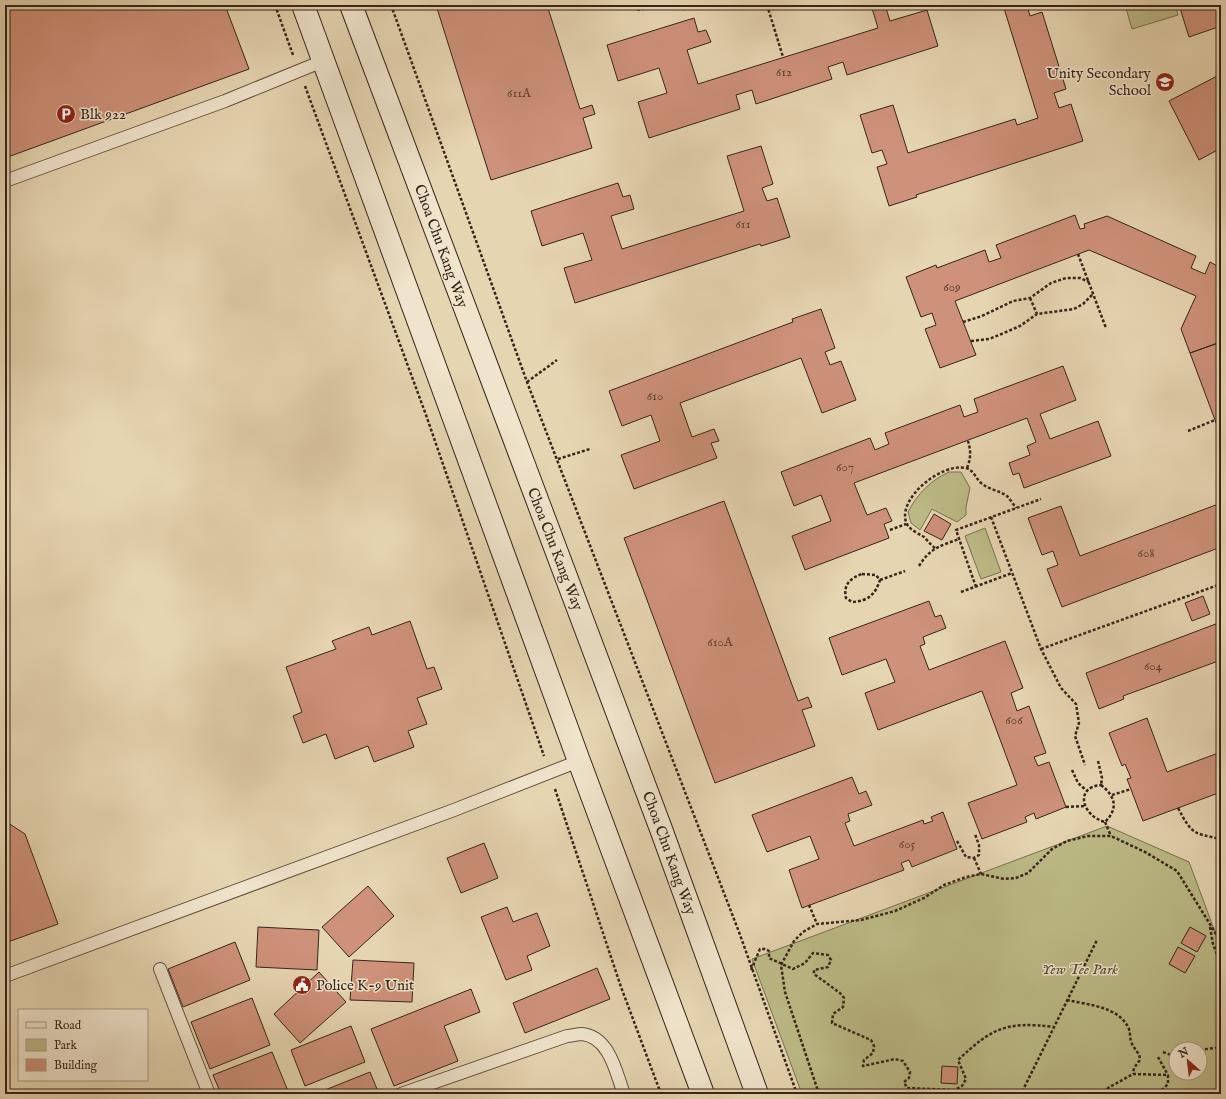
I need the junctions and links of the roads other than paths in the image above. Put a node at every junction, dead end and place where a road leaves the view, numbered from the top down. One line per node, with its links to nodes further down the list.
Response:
1 (303, 5): 3 (main road)
2 (351, 5): 12 (main road, Choa Chu Kang Way)
3 (322, 61): 4 (lane); 5 (main road)
4 (5, 181)
5 (579, 761): 7 (lane); 11 (main road)
6 (160, 969): 8 (lane)
7 (5, 976)
8 (209, 1094)
9 (400, 1094): 10 (lane)
10 (624, 1094)
11 (703, 1094)
12 (758, 1094)

